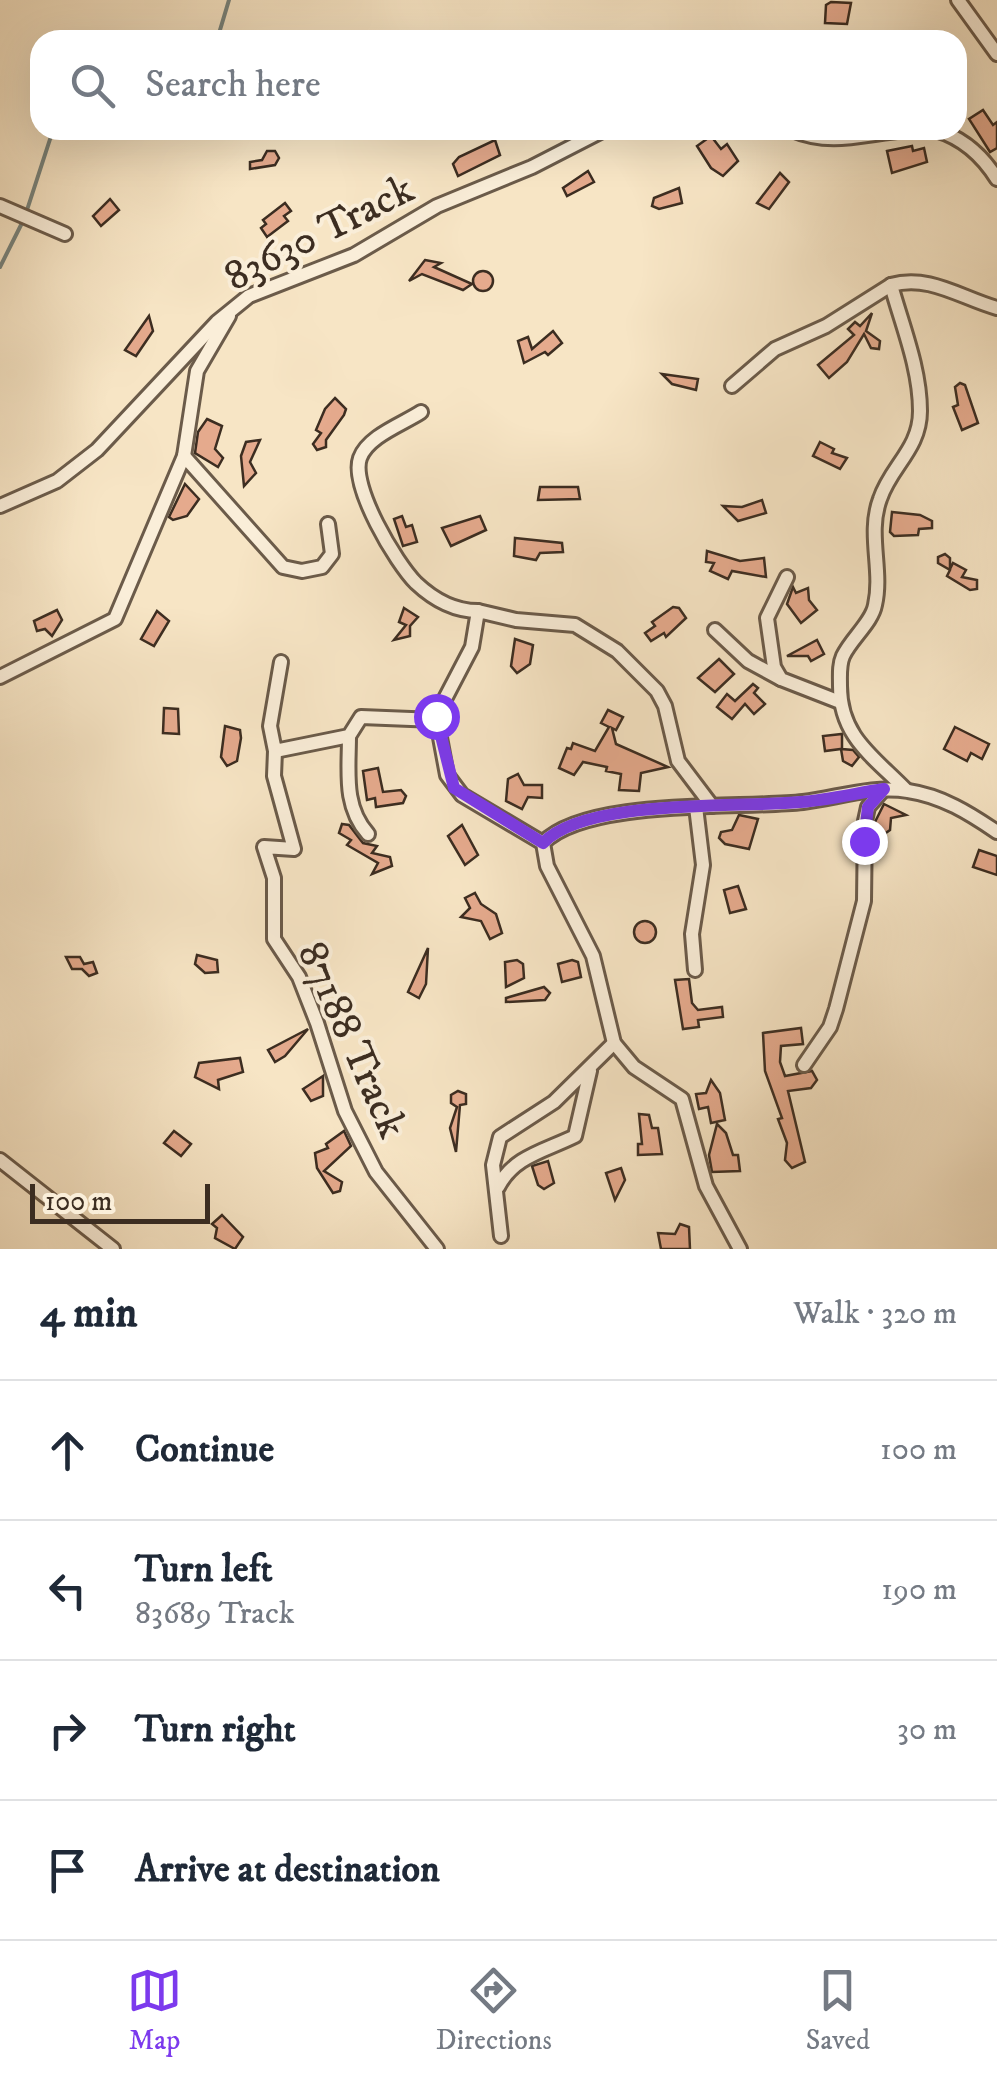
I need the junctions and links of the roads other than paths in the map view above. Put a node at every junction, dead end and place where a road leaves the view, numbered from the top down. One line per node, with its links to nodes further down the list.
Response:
1 (958, 0): 2 (street)
2 (997, 54)
3 (585, 140): 9 (street, 83630 Track)
4 (961, 140): 5 (street)
5 (997, 179)
6 (0, 206): 7 (street)
7 (64, 234)
8 (891, 285): 10 (street); 11 (street); 22 (street)
9 (235, 306): 13 (street); 14 (street, 83630 Track)
10 (997, 308)
11 (732, 386)
12 (421, 412): 17 (street)
13 (184, 456): 15 (street); 20 (street)
14 (0, 506)
15 (328, 524)
16 (787, 577): 21 (street)
17 (478, 611): 23 (street); 28 (street)
18 (715, 630): 21 (street)
19 (281, 662): 25 (street)
20 (0, 677)
21 (781, 679): 22 (street)
22 (840, 702): 27 (street)
23 (436, 720): 24 (street); 32 (street)
24 (350, 736): 25 (street); 31 (street)
25 (275, 751): 41 (street, 87188 Track)
26 (884, 789): 27 (street); 28 (street); 35 (street)
27 (906, 790): 30 (street)
28 (712, 806): 29 (street)
29 (696, 807): 32 (street); 33 (street)
30 (997, 832)
31 (368, 834)
32 (543, 843): 34 (street)
33 (695, 970)
34 (614, 1043): 36 (street); 42 (street)
35 (804, 1066)
36 (590, 1070): 38 (street); 38 (street)
37 (0, 1160): 40 (street)
38 (498, 1188): 39 (street)
39 (501, 1236)
40 (113, 1249)
41 (437, 1249)
42 (740, 1249)

